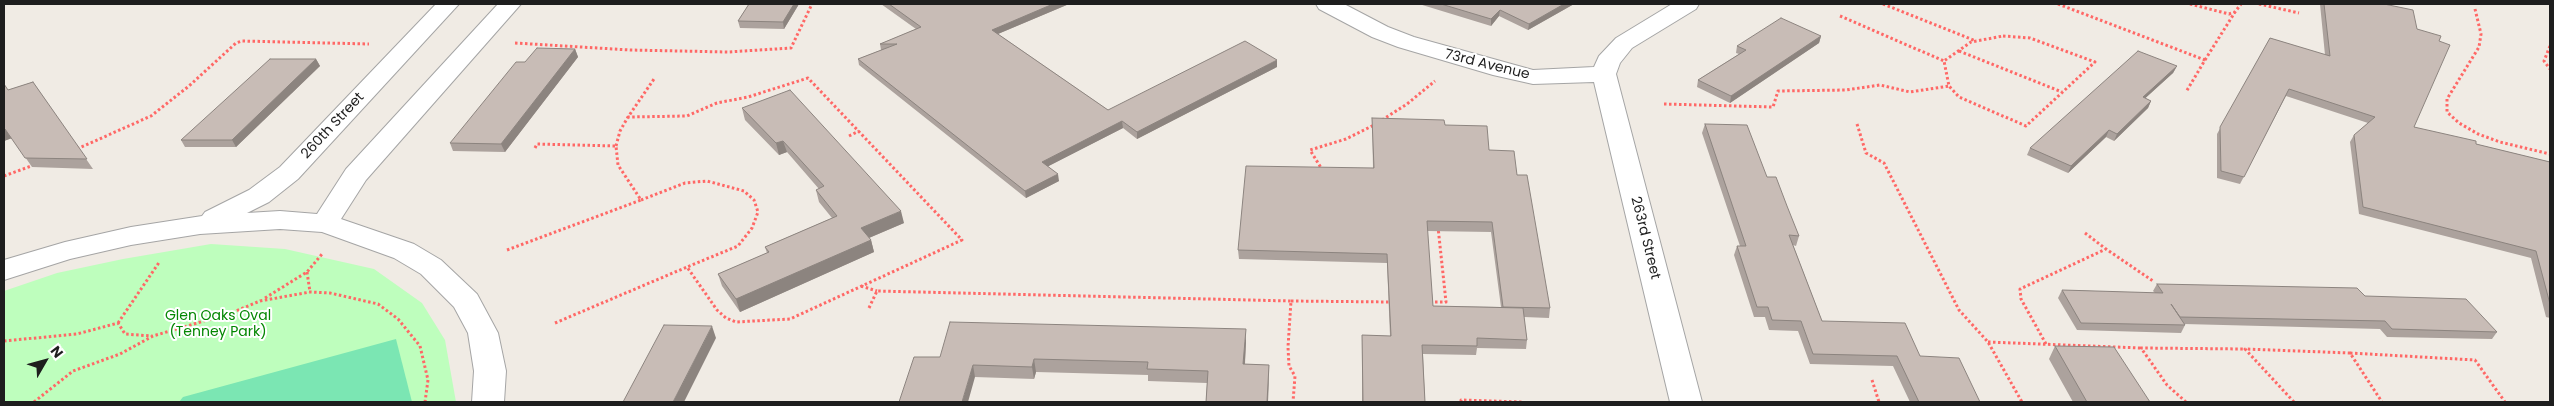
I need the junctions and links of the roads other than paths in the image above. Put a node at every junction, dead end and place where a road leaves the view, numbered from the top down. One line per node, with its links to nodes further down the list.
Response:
1 (448, 4): 6 (street, 260th Street)
2 (510, 4): 7 (street)
3 (1327, 4): 5 (street, 73rd Avenue)
4 (1688, 4): 5 (street)
5 (1604, 74): 10 (street, 263rd Street)
6 (191, 227): 7 (street, 260th Street); 8 (street, 260th Street)
7 (334, 227): 9 (street, 260th Street)
8 (4, 270)
9 (488, 402)
10 (1686, 402)

